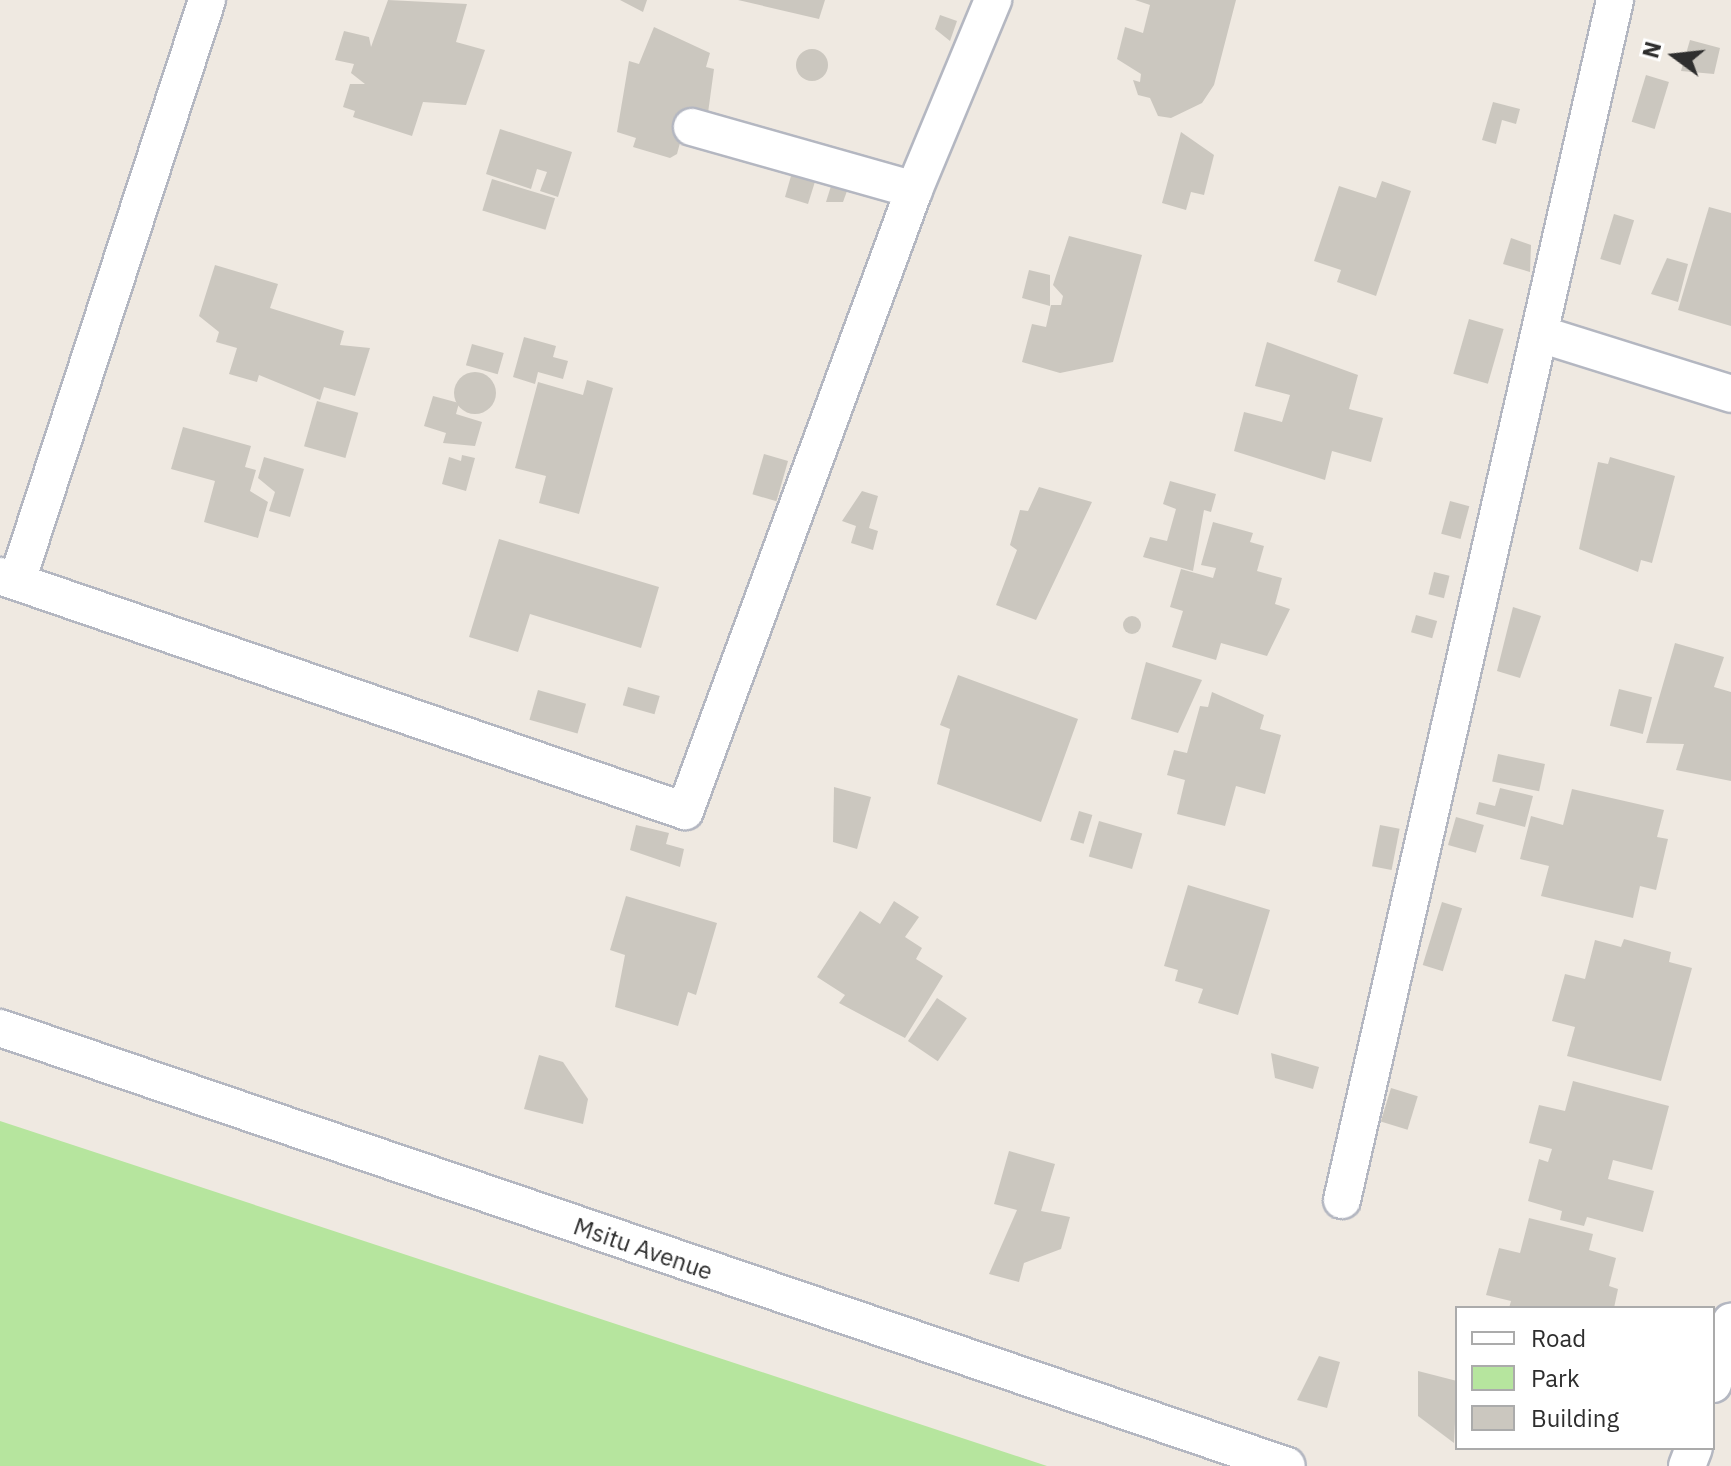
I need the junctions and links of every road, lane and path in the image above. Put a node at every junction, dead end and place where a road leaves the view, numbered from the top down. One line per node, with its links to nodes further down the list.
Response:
1 (207, 0): 8 (street)
2 (993, 0): 5 (street)
3 (1615, 0): 6 (street)
4 (692, 127): 5 (street)
5 (914, 190): 8 (street)
6 (1540, 334): 7 (street); 10 (street)
7 (1731, 394)
8 (8, 579)
9 (0, 1028): 13 (street, Msitu Avenue)
10 (1342, 1200)
11 (1731, 1322): 12 (street)
12 (1715, 1377)
13 (1287, 1466)

